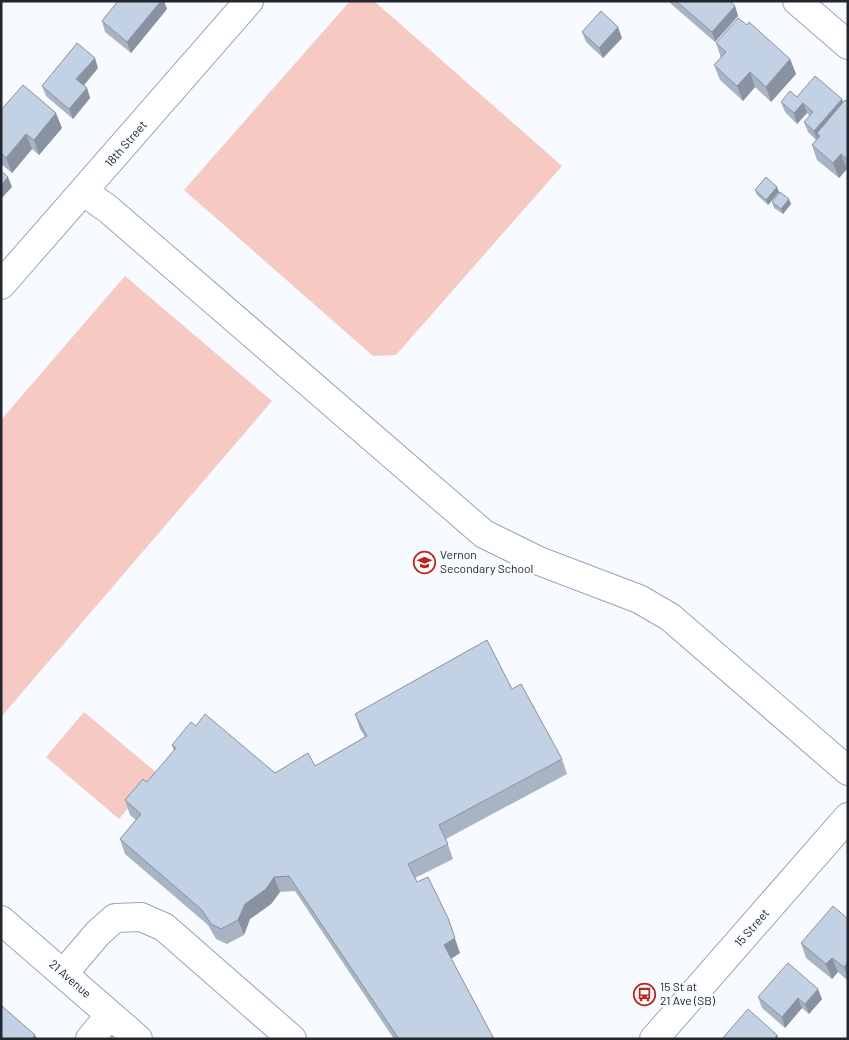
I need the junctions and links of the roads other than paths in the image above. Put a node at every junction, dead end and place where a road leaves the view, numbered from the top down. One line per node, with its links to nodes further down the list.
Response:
1 (797, 1): 3 (street)
2 (247, 2): 4 (street, 18th Street)
3 (847, 43)
4 (84, 192): 5 (street, 18th Street); 6 (street)
5 (1, 286)
6 (848, 771)
7 (848, 816): 14 (street, 15 Street)
8 (1, 920): 9 (street, 21 Avenue)
9 (64, 973): 10 (street, 21 Avenue); 13 (street)
10 (110, 1015): 11 (street); 12 (street, 21 Avenue)
11 (90, 1039)
12 (138, 1039)
13 (292, 1039)
14 (654, 1039)

